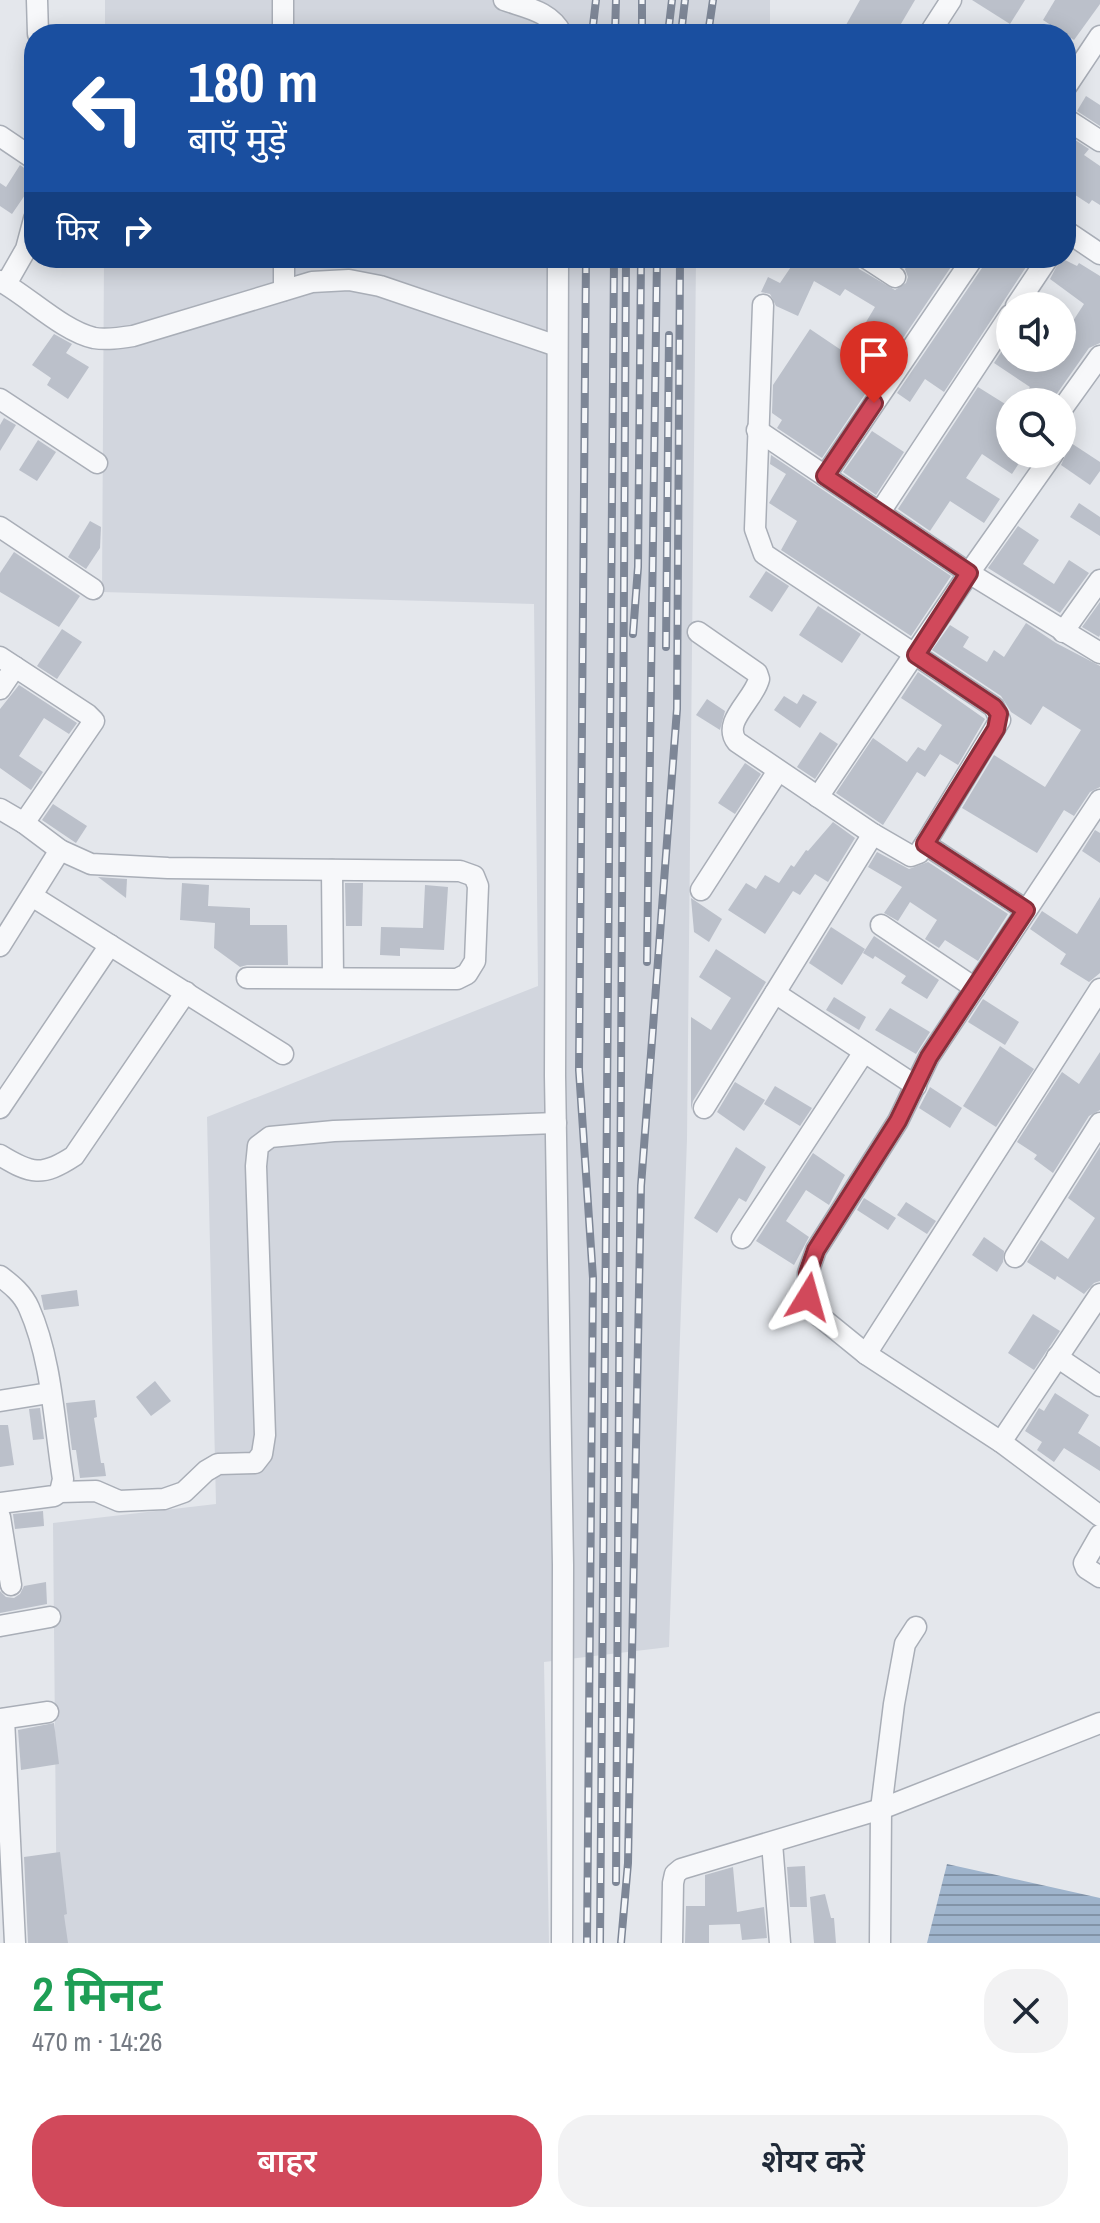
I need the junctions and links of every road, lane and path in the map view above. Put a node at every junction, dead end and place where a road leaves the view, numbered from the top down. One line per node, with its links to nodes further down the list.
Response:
1 (37, 0): 5 (street)
2 (283, 0): 6 (street)
3 (504, 0): 7 (street)
4 (951, 0): 8 (street)
5 (38, 24)
6 (283, 24)
7 (557, 24)
8 (935, 24)
9 (1100, 36): 10 (street)
10 (1076, 72)
11 (1076, 125): 13 (street)
12 (0, 136): 14 (street)
13 (1100, 141)
14 (24, 152)
15 (1076, 238): 17 (street)
16 (24, 252): 24 (street)
17 (1100, 254)
18 (284, 268): 25 (street)
19 (558, 268): 29 (street)
20 (881, 268): 23 (street)
21 (966, 268): 36 (street)
22 (1041, 268): 26 (street)
23 (895, 277)
24 (3, 282): 25 (street)
25 (284, 290): 29 (street)
26 (1025, 292)
27 (763, 305): 33 (street)
28 (996, 336): 37 (street)
29 (557, 346): 74 (street)
30 (1100, 356): 31 (street)
31 (1076, 389)
32 (0, 399): 34 (street)
33 (757, 430): 36 (street); 45 (street)
34 (97, 463)
35 (1043, 468): 39 (street)
36 (825, 476): 37 (street)
37 (880, 512): 39 (street)
38 (0, 527): 41 (street)
39 (969, 573): 43 (street); 45 (street)
40 (1100, 580): 43 (street)
41 (93, 589)
42 (698, 632): 48 (street)
43 (1063, 632): 44 (street)
44 (1100, 653)
45 (916, 655): 49 (street); 54 (street)
46 (7, 662): 47 (street); 52 (street)
47 (0, 689)
48 (778, 771): 49 (street); 57 (street)
49 (818, 797): 53 (street)
50 (1100, 800): 59 (street)
51 (0, 809): 52 (street)
52 (24, 823): 55 (street)
53 (873, 834): 54 (street); 68 (street)
54 (925, 844): 59 (street)
55 (60, 850): 56 (street); 58 (street)
56 (332, 870): 64 (street); 64 (street)
57 (701, 890)
58 (32, 896): 61 (street); 62 (street)
59 (1026, 910): 65 (street)
60 (881, 925): 65 (street)
61 (110, 945): 67 (street); 72 (street)
62 (0, 946)
63 (247, 978): 64 (street)
64 (333, 978)
65 (975, 988): 71 (street)
66 (1100, 989): 81 (street)
67 (186, 992): 70 (street); 76 (street)
68 (775, 993): 69 (street); 73 (street)
69 (864, 1052): 71 (street); 77 (street)
70 (283, 1054)
71 (916, 1086): 81 (street)
72 (0, 1108)
73 (704, 1108)
74 (556, 1123): 87 (street); 105 (street)
75 (1100, 1123): 78 (street)
76 (0, 1155)
77 (742, 1238)
78 (1015, 1257)
79 (0, 1276): 84 (street)
80 (1100, 1294): 82 (street)
81 (866, 1354): 86 (street)
82 (1057, 1357): 83 (street); 86 (street)
83 (1100, 1386)
84 (49, 1393): 85 (street); 87 (street)
85 (0, 1401)
86 (1001, 1442): 89 (street)
87 (60, 1492): 88 (street)
88 (0, 1503)
89 (1100, 1516)
90 (0, 1517): 93 (street)
91 (1100, 1535): 92 (street)
92 (1100, 1577)
93 (11, 1585)
94 (50, 1617): 95 (street)
95 (0, 1626)
96 (916, 1627): 101 (street)
97 (48, 1712): 98 (street)
98 (2, 1719): 100 (street)
99 (1100, 1723): 101 (street)
100 (4, 1807): 103 (street)
101 (881, 1809): 102 (street); 108 (street)
102 (772, 1843): 106 (street); 107 (street)
103 (7, 1916): 104 (street)
104 (15, 1943)
105 (562, 1943)
106 (672, 1943)
107 (780, 1943)
108 (880, 1943)

